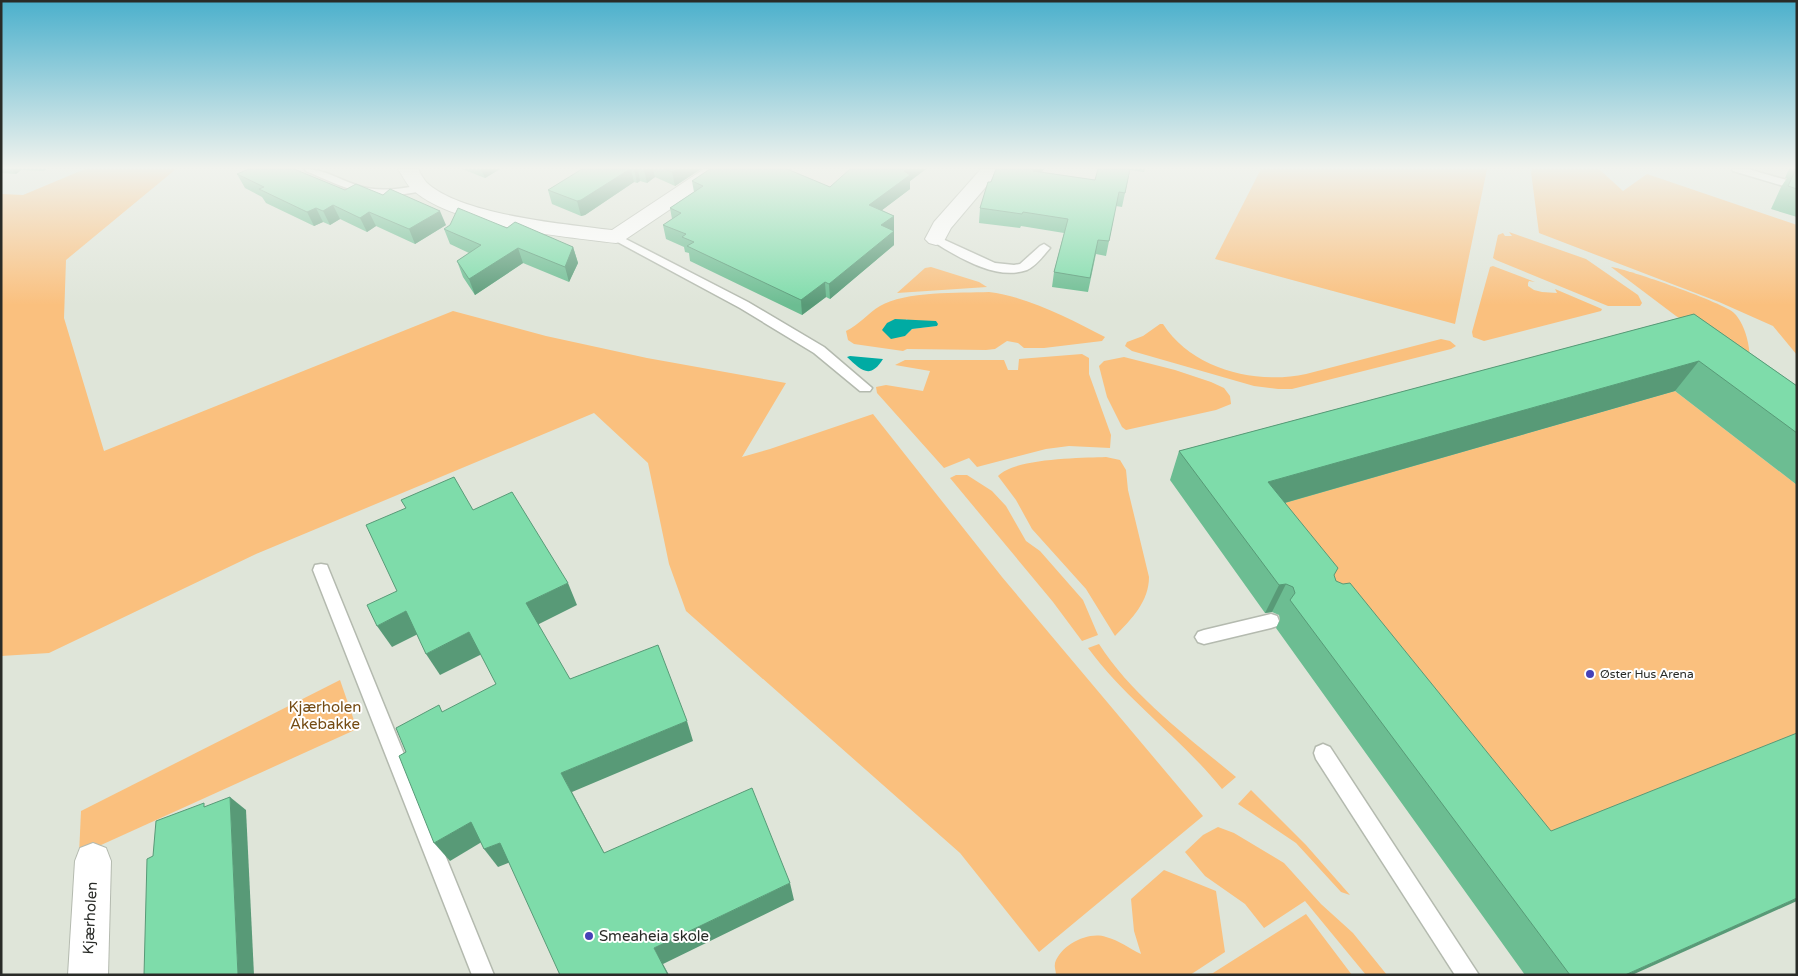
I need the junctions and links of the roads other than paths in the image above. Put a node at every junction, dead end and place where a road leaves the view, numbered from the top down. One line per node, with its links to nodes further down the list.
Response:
1 (483, 215): 4 (street)
2 (649, 215): 4 (street)
3 (951, 215): 5 (street)
4 (616, 237): 7 (lane)
5 (936, 239): 6 (lane)
6 (1044, 248)
7 (865, 388)
8 (321, 570): 14 (lane)
9 (1271, 622): 10 (lane)
10 (1204, 637)
11 (1323, 753): 15 (lane)
12 (93, 861): 13 (street, Kjærholen)
13 (88, 975)
14 (483, 975)
15 (1468, 975)

